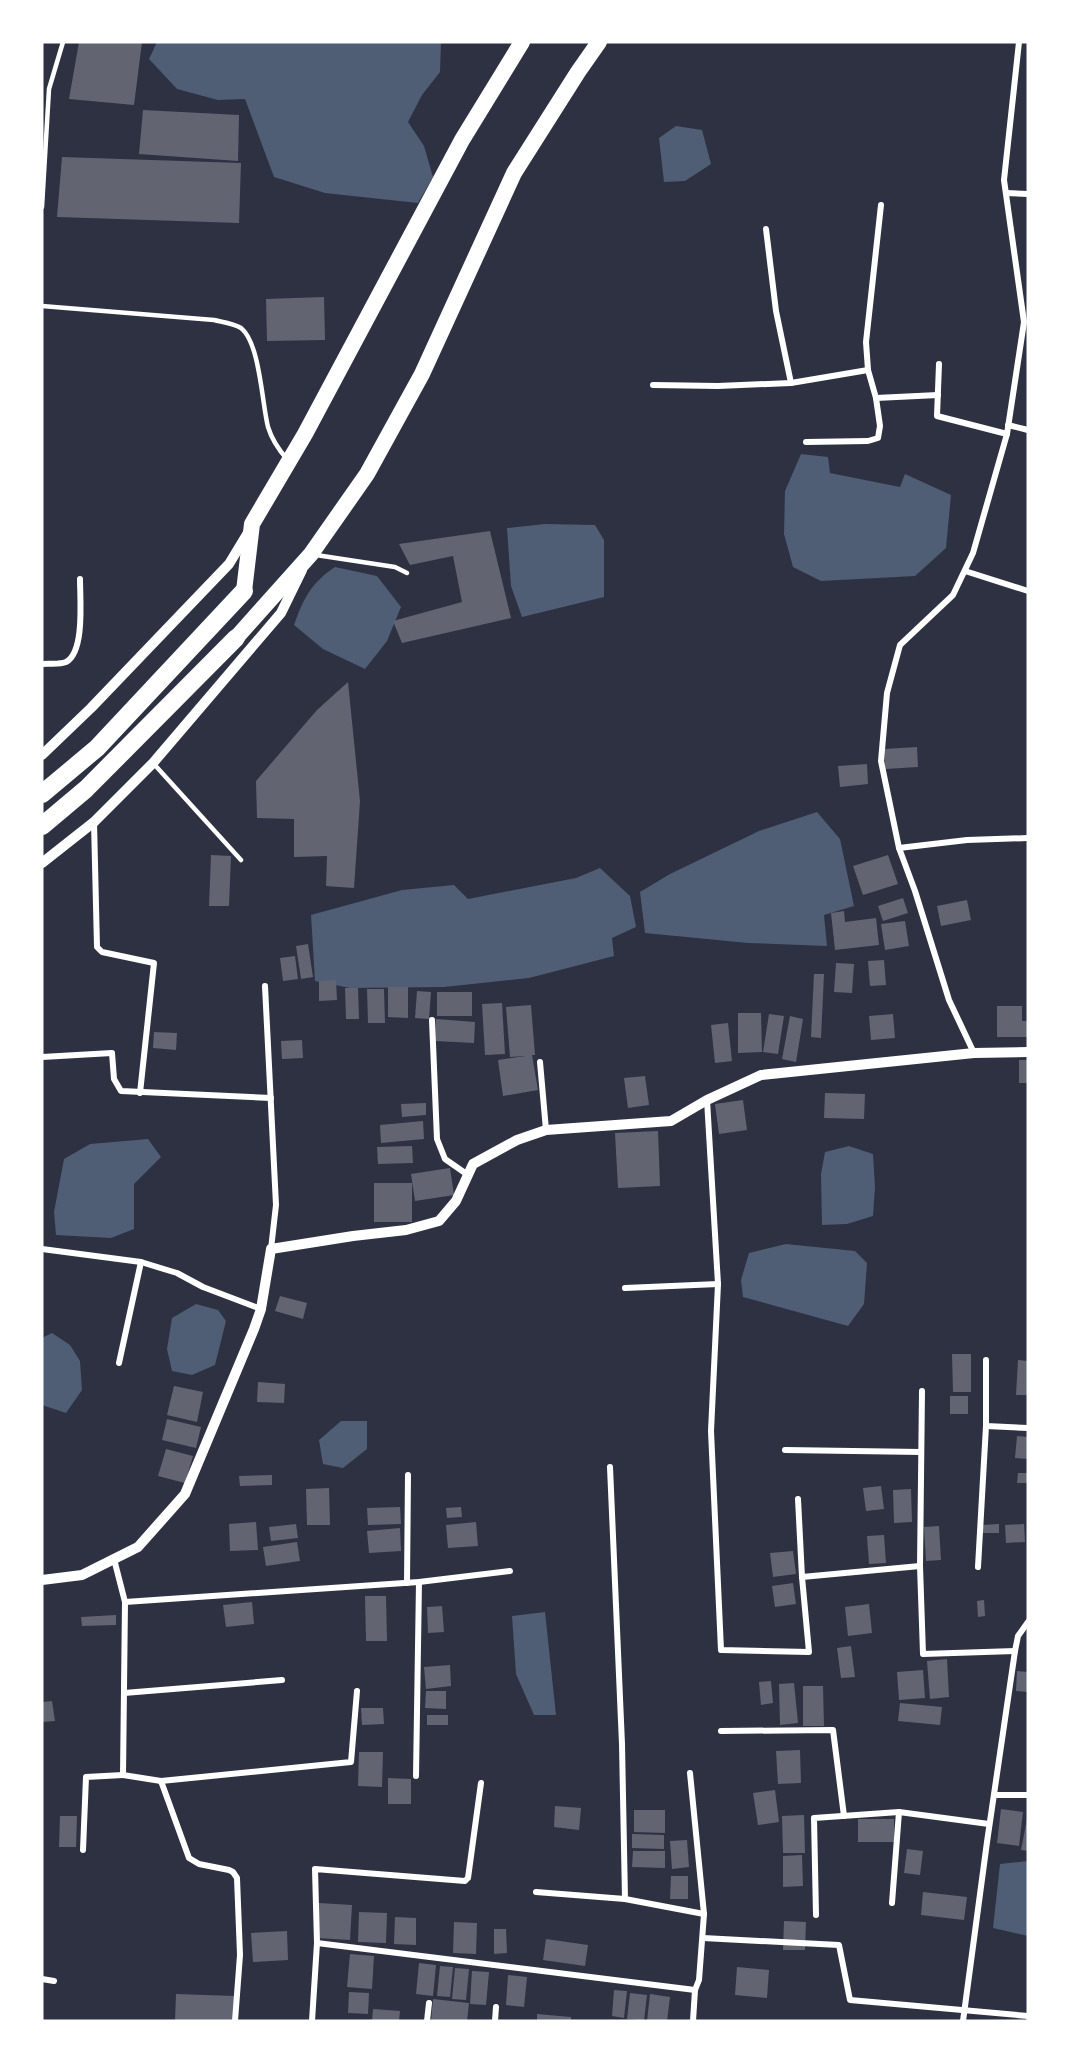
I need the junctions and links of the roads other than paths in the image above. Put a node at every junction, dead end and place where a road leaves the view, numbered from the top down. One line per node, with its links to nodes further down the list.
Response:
1 (63, 42): 6 (lane)
2 (522, 42): 25 (highway)
3 (599, 42): 27 (highway)
4 (1019, 42): 7 (street)
5 (42, 88): 6 (lane)
6 (49, 89): 10 (lane)
7 (1006, 193): 8 (street); 13 (street)
8 (1028, 194)
9 (881, 205): 16 (street)
10 (42, 207)
11 (766, 229): 17 (street)
12 (42, 306): 25 (lane)
13 (1020, 347): 14 (street); 21 (street)
14 (1028, 349)
15 (939, 363): 19 (street)
16 (868, 370): 17 (street); 20 (street)
17 (791, 383): 18 (street)
18 (653, 385)
19 (938, 395): 20 (street); 23 (street)
20 (876, 398): 24 (street)
21 (1008, 425): 22 (street); 23 (street)
22 (1028, 430)
23 (1007, 434): 28 (street)
24 (806, 442)
25 (289, 462): 26 (highway)
26 (252, 524): 31 (highway); 35 (street)
27 (310, 554): 29 (lane); 33 (highway); 36 (street)
28 (965, 571): 32 (street); 41 (street)
29 (407, 573)
30 (81, 579): 34 (street)
31 (244, 591): 37 (highway)
32 (1028, 591)
33 (236, 638): 39 (highway)
34 (42, 664)
35 (42, 755)
36 (153, 763): 38 (street); 42 (lane)
37 (42, 794)
38 (94, 822): 43 (street); 50 (street)
39 (42, 826)
40 (1028, 838): 41 (street)
41 (899, 848): 47 (street)
42 (241, 860)
43 (42, 863)
44 (265, 986): 51 (street)
45 (432, 1020): 54 (street)
46 (1028, 1052): 47 (street)
47 (974, 1053): 52 (street)
48 (42, 1056): 50 (street)
49 (540, 1062): 53 (street)
50 (140, 1094): 51 (street)
51 (271, 1098): 56 (street)
52 (707, 1100): 53 (street); 58 (street)
53 (546, 1130): 54 (street)
54 (468, 1176): 56 (street)
55 (42, 1249): 57 (street)
56 (271, 1249): 60 (street)
57 (141, 1262): 60 (street); 62 (street)
58 (718, 1284): 59 (street); 75 (street)
59 (625, 1288)
60 (261, 1309): 71 (street)
61 (986, 1360): 64 (street)
62 (119, 1363)
63 (921, 1391): 67 (street)
64 (986, 1426): 65 (street); 73 (street)
65 (1028, 1428)
66 (785, 1450): 67 (street)
67 (921, 1452): 72 (street)
68 (610, 1467): 98 (street)
69 (408, 1475): 78 (street)
70 (798, 1499): 75 (street)
71 (114, 1559): 76 (street); 79 (street)
72 (920, 1566): 75 (street); 81 (street)
73 (978, 1567)
74 (510, 1571): 77 (street)
75 (802, 1577)
76 (42, 1580)
77 (419, 1582): 78 (street); 88 (street)
78 (407, 1583): 79 (street)
79 (125, 1602): 84 (street)
80 (1028, 1622): 81 (street)
81 (1016, 1651): 91 (street)
82 (282, 1680): 84 (street)
83 (357, 1691): 89 (street)
84 (124, 1694): 87 (street)
85 (721, 1731): 94 (street)
86 (690, 1773): 100 (street)
87 (123, 1775): 89 (street); 96 (street)
88 (416, 1776)
89 (161, 1780): 111 (street)
90 (481, 1783): 103 (street)
91 (994, 1795): 92 (street); 95 (street)
92 (1028, 1796)
93 (899, 1812): 94 (street); 95 (street); 99 (street)
94 (844, 1816): 101 (street)
95 (989, 1824): 109 (street)
96 (83, 1850)
97 (536, 1892): 98 (street)
98 (625, 1899): 100 (street)
99 (892, 1903)
100 (704, 1914): 102 (street)
101 (816, 1915)
102 (703, 1938): 106 (street); 109 (street)
103 (316, 1943): 106 (street); 112 (street)
104 (42, 1979): 105 (street)
105 (54, 1981)
106 (694, 1990): 115 (street)
107 (429, 2002): 113 (street)
108 (496, 2007): 114 (street)
109 (964, 2010): 110 (street); 116 (street)
110 (1028, 2016)
111 (235, 2021)
112 (312, 2021)
113 (427, 2021)
114 (495, 2021)
115 (693, 2021)
116 (963, 2021)

